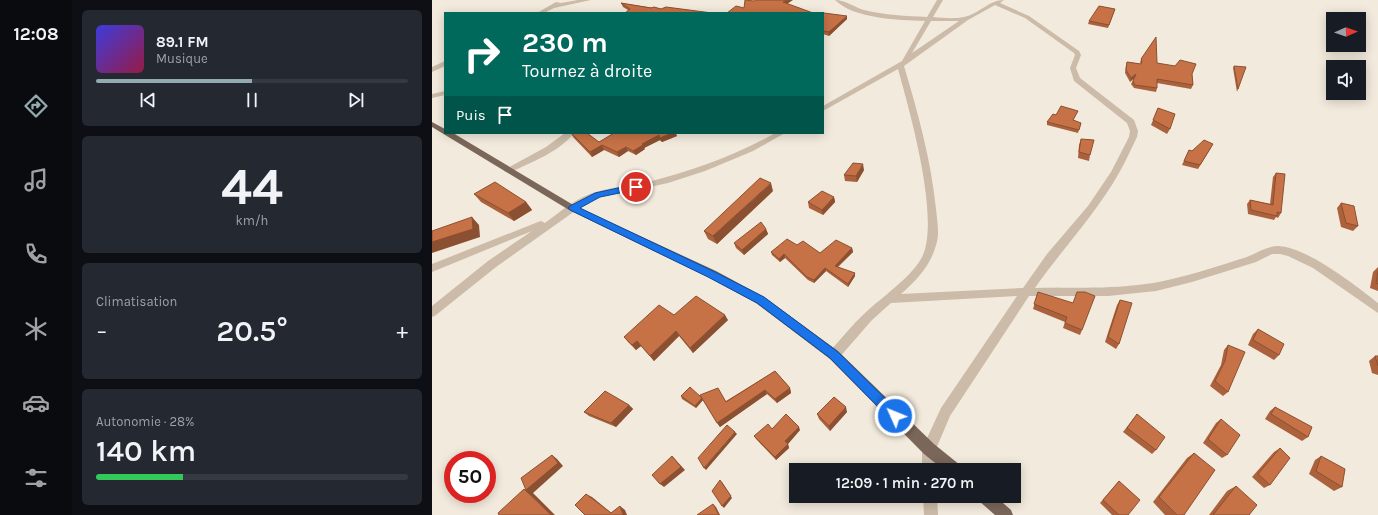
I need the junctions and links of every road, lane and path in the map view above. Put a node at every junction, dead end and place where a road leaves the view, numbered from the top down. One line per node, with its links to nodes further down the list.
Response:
1 (563, 0): 6 (street)
2 (588, 0): 6 (street)
3 (838, 0): 9 (street)
4 (940, 0): 9 (street)
5 (998, 2): 8 (street); 25 (street)
6 (554, 6): 7 (street)
7 (542, 12)
8 (966, 19): 9 (street); 11 (street)
9 (927, 20): 11 (street)
10 (444, 64): 12 (street)
11 (902, 64): 15 (street); 26 (street)
12 (432, 70)
13 (444, 93): 14 (street)
14 (432, 96)
15 (824, 108)
16 (432, 124): 17 (main road)
17 (444, 131)
18 (449, 134): 21 (main road)
19 (569, 134): 21 (street)
20 (780, 134): 22 (street)
21 (508, 170): 22 (main road)
22 (572, 208): 23 (street); 29 (main road)
23 (558, 218): 24 (street); 28 (street)
24 (432, 268)
25 (1027, 292): 26 (street); 27 (street); 30 (street)
26 (889, 299): 29 (street)
27 (1378, 309)
28 (432, 312)
29 (834, 355): 30 (main road)
30 (929, 449): 31 (street); 32 (main road)
31 (930, 463)
32 (946, 463)
33 (930, 503): 35 (street)
34 (992, 503): 36 (main road)
35 (931, 515)
36 (1006, 515)

